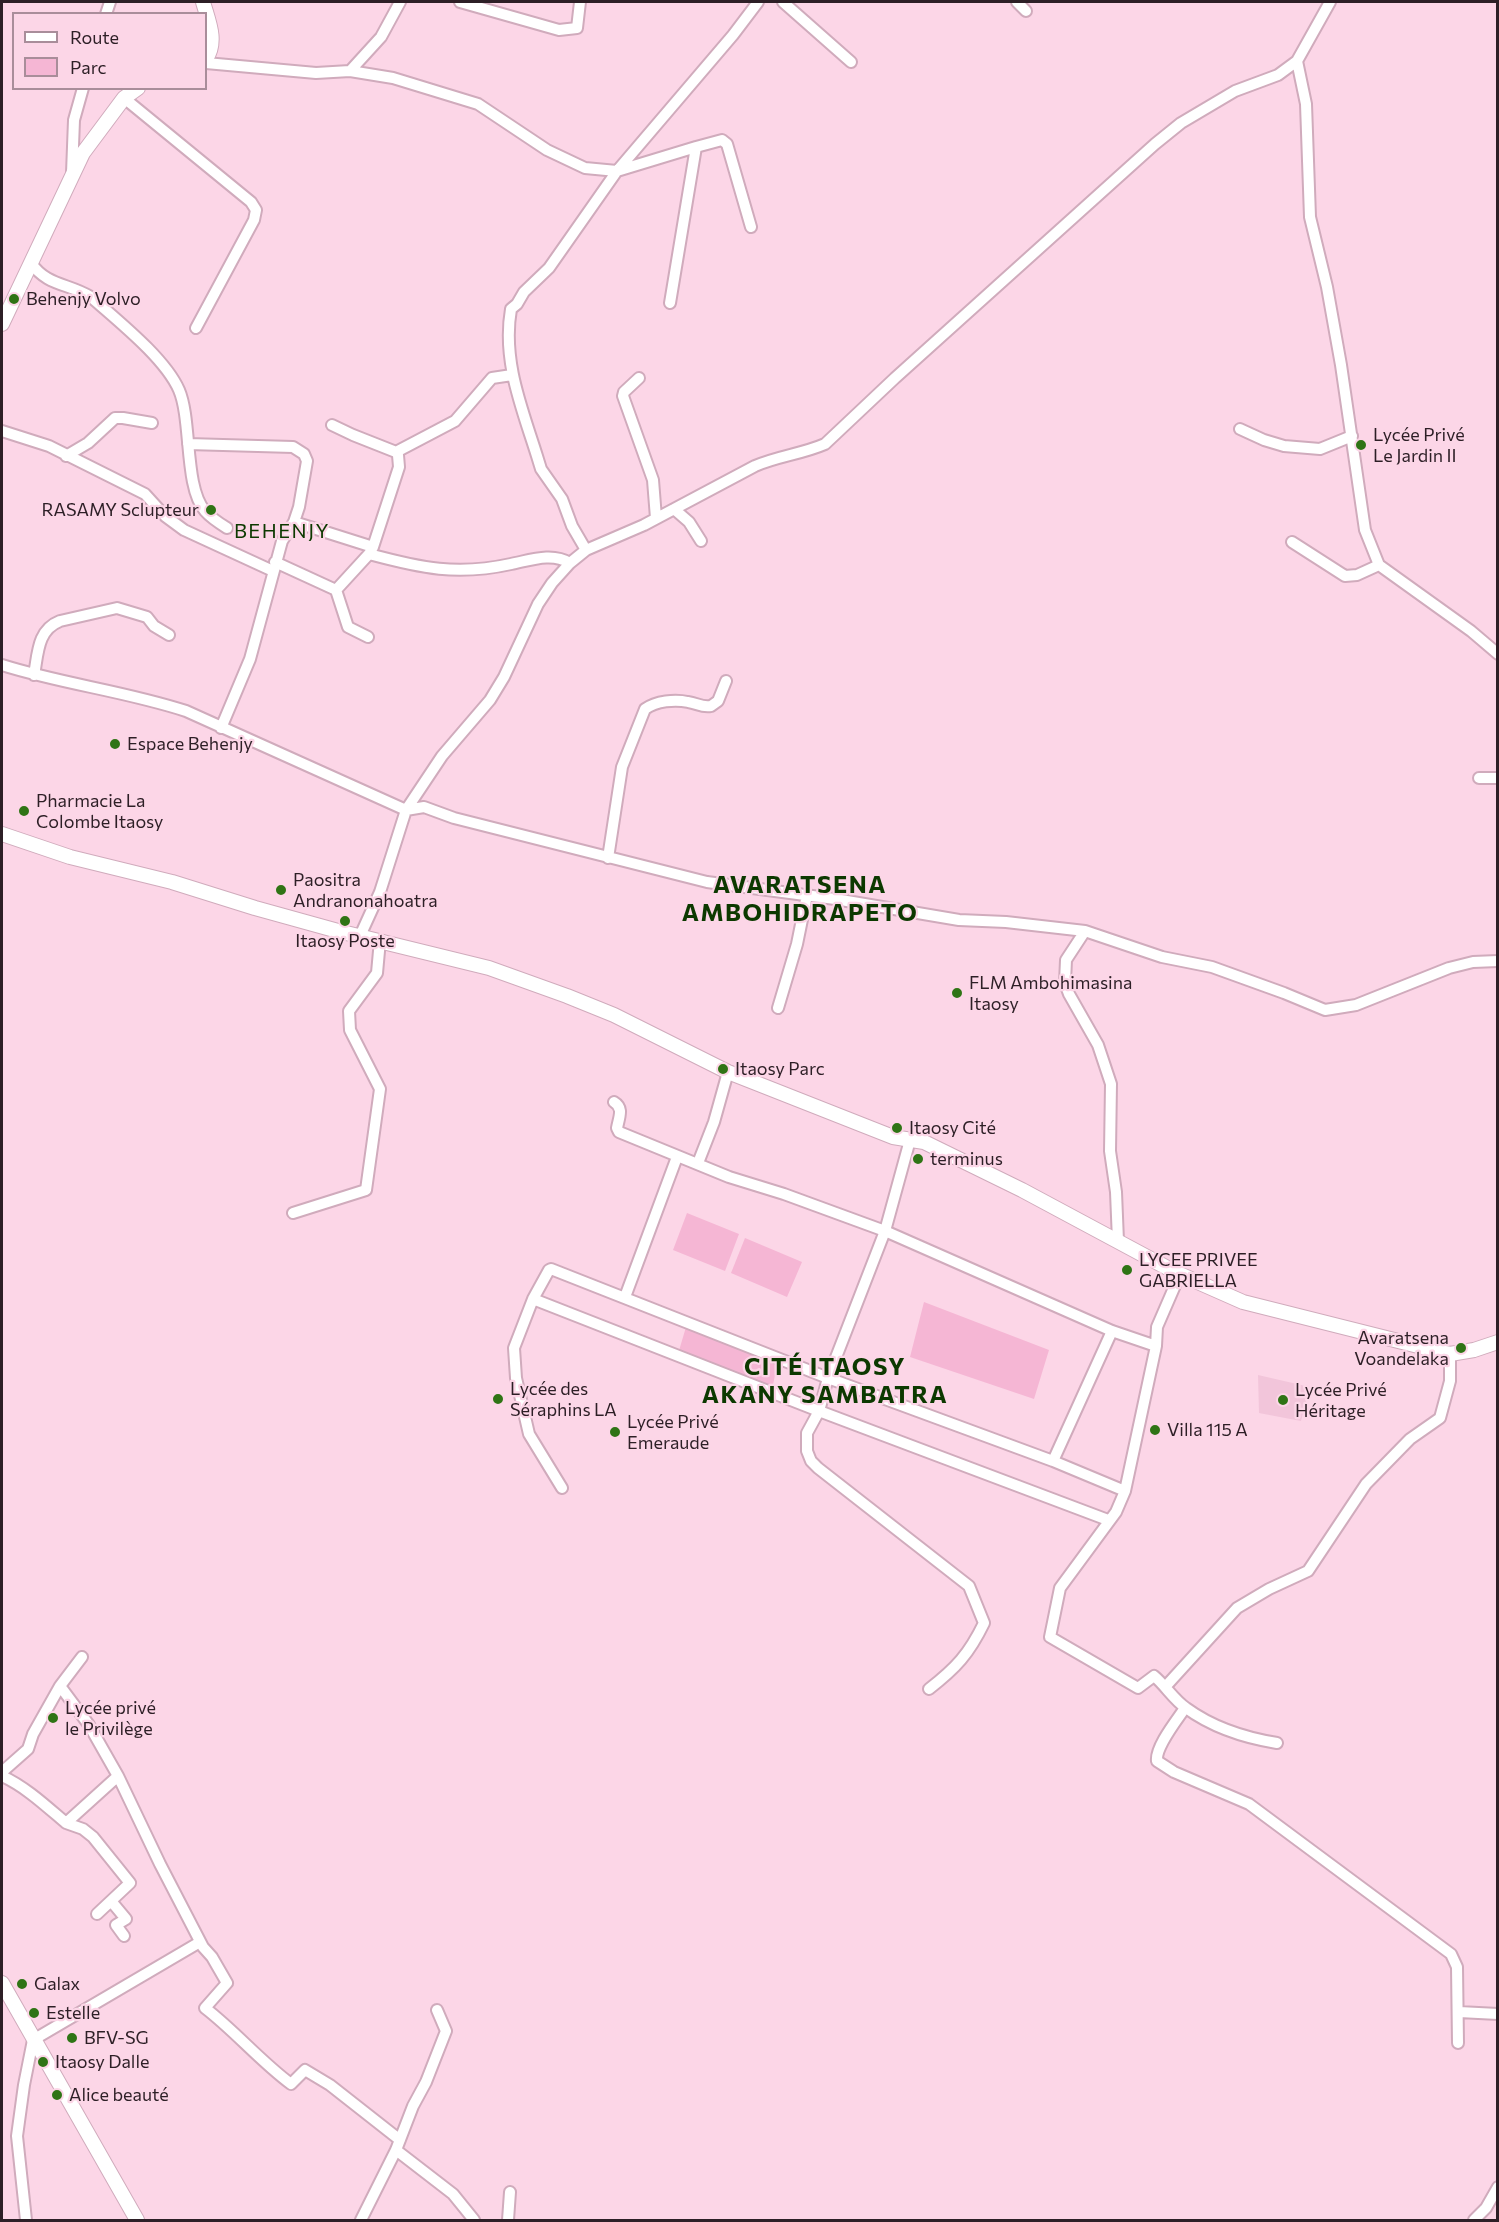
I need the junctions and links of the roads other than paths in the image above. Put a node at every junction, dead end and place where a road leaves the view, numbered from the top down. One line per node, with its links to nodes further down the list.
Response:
1 (400, 2): 14 (street)
2 (460, 2): 3 (street)
3 (580, 2)
4 (758, 2): 19 (street)
5 (783, 2): 12 (street)
6 (1017, 2): 8 (street)
7 (1330, 2): 11 (street)
8 (1026, 11)
9 (207, 16): 10 (street)
10 (207, 57)
11 (1297, 61): 32 (street); 36 (street)
12 (851, 62)
13 (207, 63): 14 (street)
14 (350, 71): 19 (street)
15 (82, 90): 20 (street)
16 (135, 90): 17 (street)
17 (124, 98): 20 (street); 25 (street)
18 (696, 147): 19 (street); 21 (street); 23 (street)
19 (617, 171): 26 (street)
20 (72, 173): 22 (street)
21 (751, 227)
22 (31, 262): 24 (street); 33 (street)
23 (670, 303)
24 (2, 324)
25 (196, 327)
26 (512, 375): 34 (street); 42 (street)
27 (639, 378): 37 (street)
28 (152, 423): 35 (street)
29 (332, 425): 34 (street)
30 (1240, 429): 32 (street)
31 (2, 431): 35 (street)
32 (1352, 436): 46 (street)
33 (188, 444): 38 (street); 39 (street)
34 (396, 452): 43 (street)
35 (66, 456): 45 (street)
36 (674, 508): 37 (street); 40 (street)
37 (656, 518): 42 (street)
38 (294, 522): 43 (street); 45 (street)
39 (226, 528)
40 (701, 541)
41 (1292, 542): 46 (street)
42 (586, 550): 44 (street)
43 (371, 551): 44 (street); 47 (street)
44 (570, 563): 57 (street)
45 (274, 566): 47 (street); 54 (street)
46 (1379, 566): 50 (street)
47 (336, 590): 49 (street)
48 (169, 635): 52 (street)
49 (368, 637)
50 (1497, 654)
51 (2, 665): 52 (street)
52 (34, 675): 54 (street)
53 (726, 681): 59 (street)
54 (221, 728): 57 (street)
55 (1479, 778): 56 (street)
56 (1497, 778)
57 (406, 810): 59 (street); 62 (street)
58 (2, 834): 62 (street)
59 (608, 858): 60 (street)
60 (807, 895): 61 (street); 65 (street)
61 (1085, 931): 64 (street); 73 (street)
62 (360, 936): 63 (street)
63 (380, 940): 66 (street); 71 (street)
64 (1497, 961)
65 (778, 1008)
66 (729, 1072): 68 (street); 70 (street)
67 (614, 1102): 69 (street)
68 (910, 1140): 72 (street); 73 (street)
69 (677, 1156): 70 (street); 75 (street)
70 (698, 1163): 72 (street)
71 (293, 1213)
72 (885, 1231): 77 (street); 81 (street)
73 (1118, 1240): 74 (street)
74 (1180, 1274): 79 (street); 80 (street)
75 (625, 1297): 76 (street); 81 (street)
76 (533, 1299): 82 (street); 84 (street)
77 (1112, 1331): 79 (street); 83 (street)
78 (1497, 1342): 80 (street)
79 (1156, 1346): 85 (street)
80 (1450, 1354): 89 (street)
81 (828, 1378): 82 (street); 83 (street)
82 (819, 1411): 86 (street); 90 (street)
83 (1053, 1461): 85 (street)
84 (562, 1488)
85 (1125, 1491): 86 (street)
86 (1108, 1520): 89 (street)
87 (82, 1657): 88 (street)
88 (60, 1686): 93 (street); 94 (street)
89 (1166, 1686): 91 (street)
90 (929, 1689)
91 (1185, 1708): 92 (street); 102 (street)
92 (1277, 1743)
93 (2, 1774): 95 (street)
94 (118, 1776): 95 (street); 99 (street)
95 (66, 1823): 96 (street)
96 (111, 1900): 97 (street); 98 (street)
97 (97, 1914)
98 (124, 1936)
99 (200, 1942): 104 (street); 106 (street)
100 (3, 1989): 104 (street)
101 (437, 2010): 106 (street)
102 (1459, 2012): 103 (street); 105 (street)
103 (1497, 2014)
104 (33, 2040): 109 (street); 110 (street)
105 (1458, 2043)
106 (398, 2145): 111 (street); 112 (street)
107 (1497, 2187): 114 (street)
108 (510, 2192): 113 (street)
109 (26, 2220)
110 (137, 2220)
111 (361, 2220)
112 (474, 2220)
113 (508, 2220)
114 (1474, 2220)

